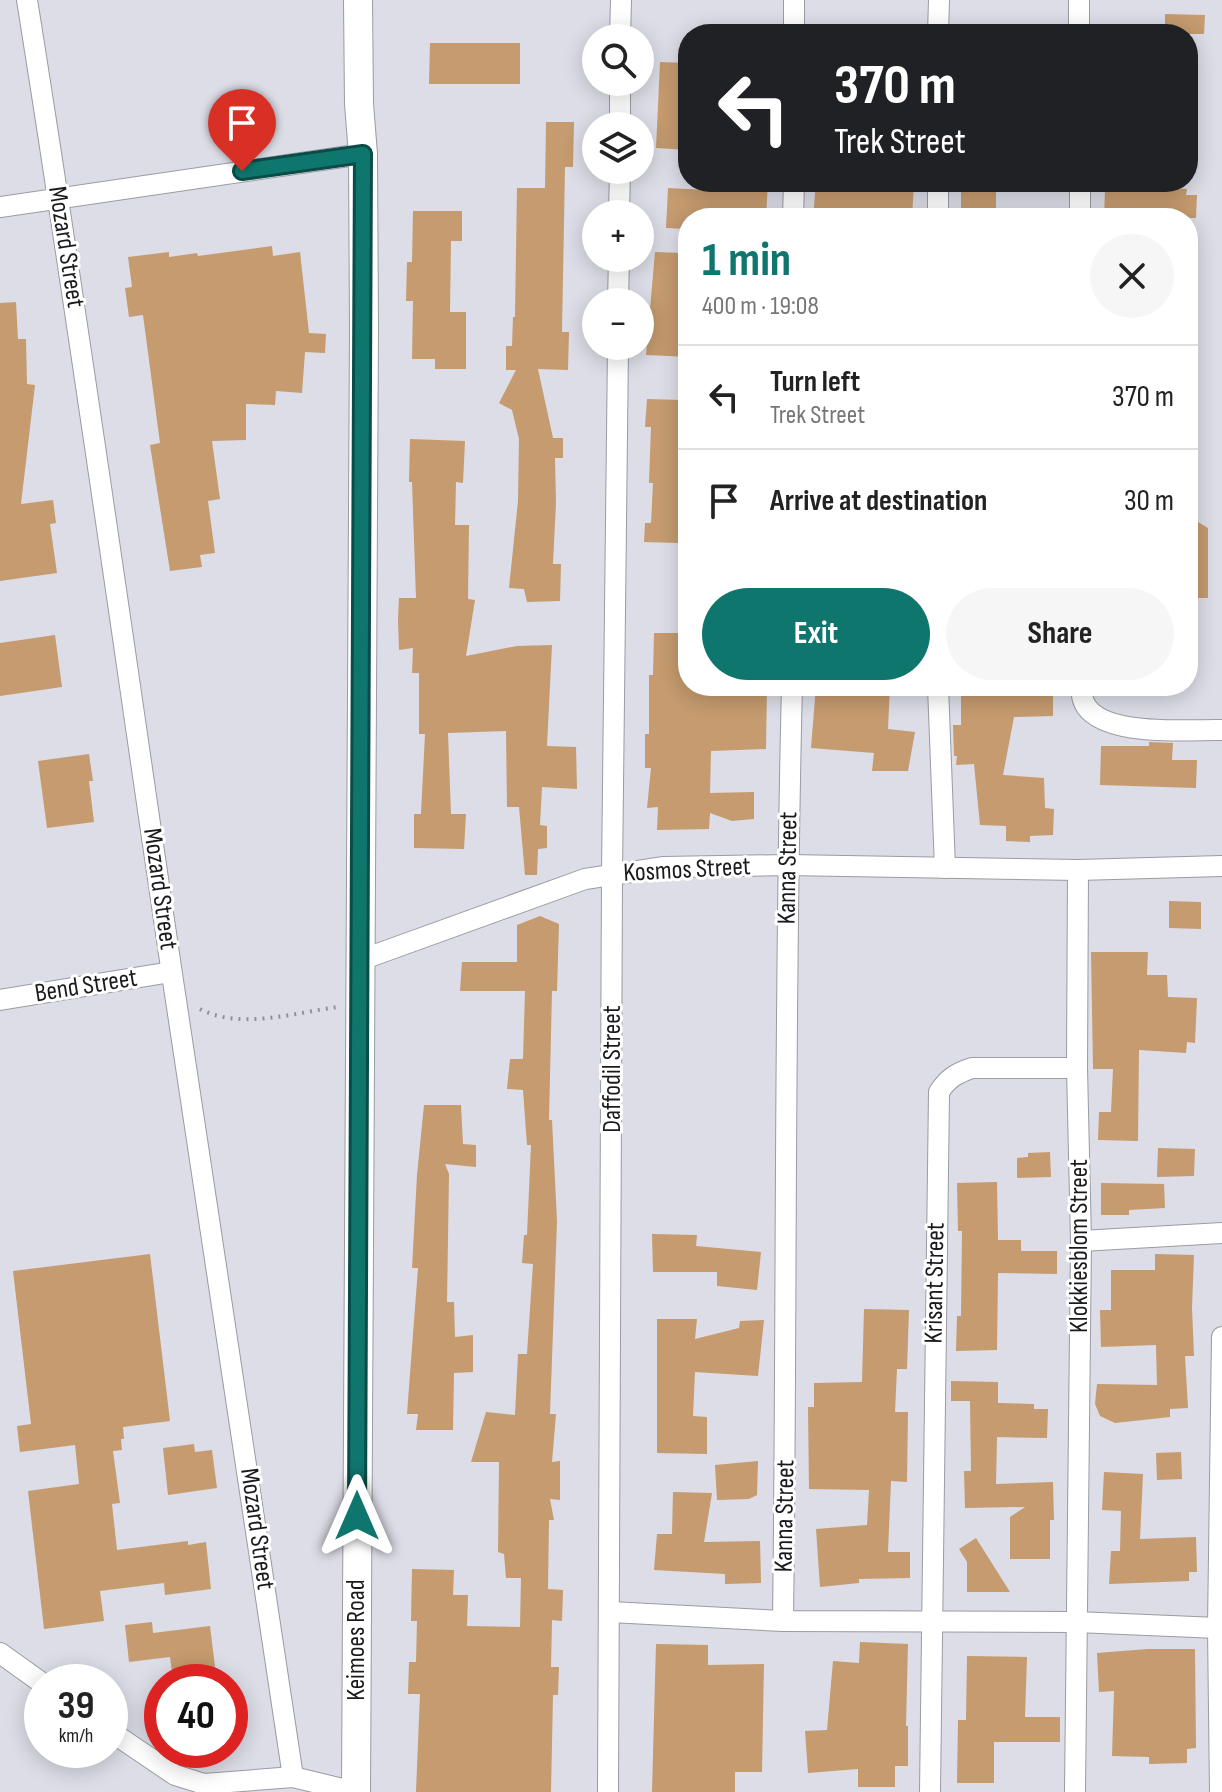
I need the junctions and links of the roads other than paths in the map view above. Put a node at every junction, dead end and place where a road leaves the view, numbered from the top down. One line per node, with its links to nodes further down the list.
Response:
1 (27, 0): 12 (street, Mozard Street)
2 (358, 0): 11 (street, Keimoes Road)
3 (621, 0): 7 (street)
4 (794, 0): 8 (street)
5 (939, 0): 9 (street)
6 (1079, 0): 10 (street)
7 (620, 24)
8 (794, 24)
9 (938, 24)
10 (1079, 24)
11 (363, 154): 12 (street); 24 (street, Keimoes Road)
12 (59, 197): 13 (street); 25 (street, Mozard Street)
13 (0, 207)
14 (618, 360): 23 (street, Daffodil Street)
15 (792, 696): 19 (street, Kanna Street)
16 (938, 696): 21 (street)
17 (1083, 696): 18 (street)
18 (1222, 730)
19 (787, 865): 21 (street, Kosmos Street); 23 (street, Kosmos Street); 32 (street, Kanna Street)
20 (1222, 866): 22 (street, Kosmos Street)
21 (945, 868): 22 (street, Kosmos Street)
22 (1078, 870): 27 (street, Klokkiesblom Street)
23 (612, 874): 24 (street, Kosmos Street); 31 (street, Daffodil Street)
24 (358, 961): 40 (street, Keimoes Road)
25 (171, 972): 26 (street, Bend Street); 39 (street, Mozard Street)
26 (0, 1000)
27 (1077, 1068): 29 (street, Klokkiesblom Street); 33 (street, Krisant Street)
28 (1222, 1233): 29 (street)
29 (1081, 1241): 34 (street, Klokkiesblom Street)
30 (1222, 1337): 35 (street)
31 (610, 1612): 32 (street); 41 (street, Daffodil Street)
32 (783, 1621): 33 (street)
33 (930, 1621): 34 (street); 42 (street)
34 (1076, 1622): 35 (street); 43 (street, Klokkiesblom Street)
35 (1218, 1628): 44 (street)
36 (0, 1653): 37 (street)
37 (24, 1670)
38 (128, 1743): 39 (street)
39 (293, 1777): 40 (street)
40 (355, 1792)
41 (608, 1792)
42 (930, 1792)
43 (1075, 1792)
44 (1220, 1792)

